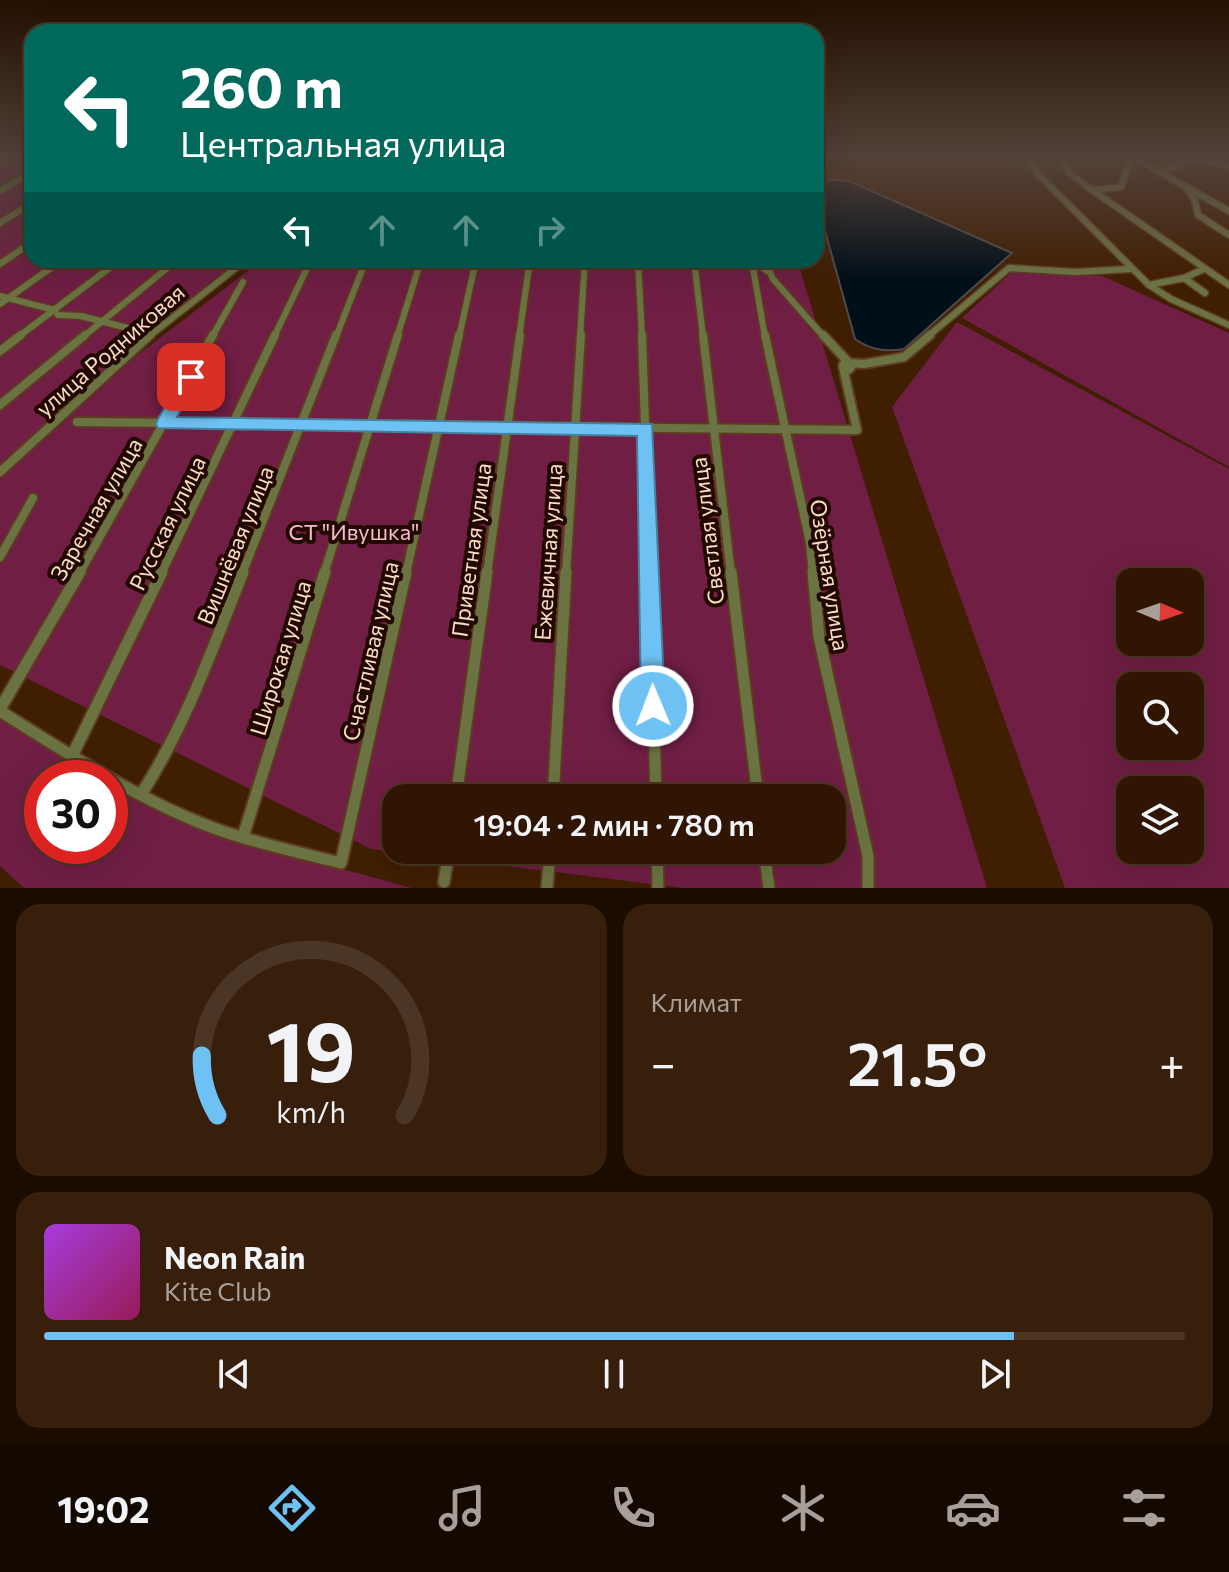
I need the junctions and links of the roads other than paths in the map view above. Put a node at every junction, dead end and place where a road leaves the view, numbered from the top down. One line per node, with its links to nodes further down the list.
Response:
1 (1062, 198): 25 (street)
2 (1103, 198): 26 (street)
3 (1193, 198): 8 (street)
4 (1207, 198): 6 (street)
5 (24, 208): 7 (street)
6 (1229, 211)
7 (0, 223)
8 (1229, 235)
9 (24, 248): 10 (street)
10 (0, 264)
11 (51, 268): 33 (street)
12 (109, 268): 35 (street)
13 (167, 268): 36 (street)
14 (236, 268): 38 (street, улица Родниковая)
15 (307, 268): 44 (street, Русская улица)
16 (363, 268): 45 (street, Вишнёвая улица)
17 (419, 268): 46 (street, Широкая улица)
18 (474, 268): 47 (street, Счастливая улица)
19 (529, 268): 48 (street, Приветная улица)
20 (585, 268): 49 (street, Ежевичная улица)
21 (638, 268): 50 (street)
22 (695, 268): 51 (street, Светлая улица)
23 (753, 268): 52 (street, Озёрная улица)
24 (765, 268): 40 (street, Озёрная улица)
25 (1130, 269): 29 (street); 40 (street)
26 (1204, 269): 27 (street); 30 (street)
27 (1184, 278): 29 (street); 31 (street)
28 (243, 282): 43 (street, Заречная улица)
29 (1149, 285): 37 (street)
30 (1229, 285)
31 (1205, 293)
32 (0, 296): 33 (street)
33 (9, 298): 34 (street); 35 (street)
34 (0, 304)
35 (54, 310): 36 (street); 39 (street)
36 (101, 323): 38 (street); 41 (street)
37 (1229, 325)
38 (151, 334): 53 (street, улица Родниковая)
39 (0, 351)
40 (847, 367): 52 (street)
41 (0, 405)
42 (77, 422): 43 (street)
43 (165, 424): 44 (street); 56 (street, Заречная улица)
44 (234, 424): 45 (street); 57 (street, Русская улица)
45 (302, 425): 46 (street); 62 (street, Вишнёвая улица)
46 (371, 426): 47 (street); 63 (street, Широкая улица)
47 (439, 426): 48 (street); 63 (street, Счастливая улица)
48 (508, 427): 49 (street); 58 (street, Приветная улица)
49 (576, 428): 50 (street); 59 (street, Ежевичная улица)
50 (646, 429): 51 (street); 60 (street)
51 (715, 429): 52 (street); 61 (street, Светлая улица)
52 (785, 429): 72 (street, Озёрная улица)
53 (0, 472)
54 (33, 498): 55 (street)
55 (0, 557)
56 (0, 710): 57 (street)
57 (72, 756): 62 (street)
58 (458, 784)
59 (554, 784)
60 (656, 784)
61 (756, 784)
62 (142, 793): 63 (street)
63 (243, 837)
64 (447, 864): 68 (street)
65 (549, 864): 69 (street)
66 (657, 864): 70 (street)
67 (766, 864): 71 (street)
68 (444, 882)
69 (547, 888)
70 (658, 888)
71 (769, 888)
72 (868, 888)

